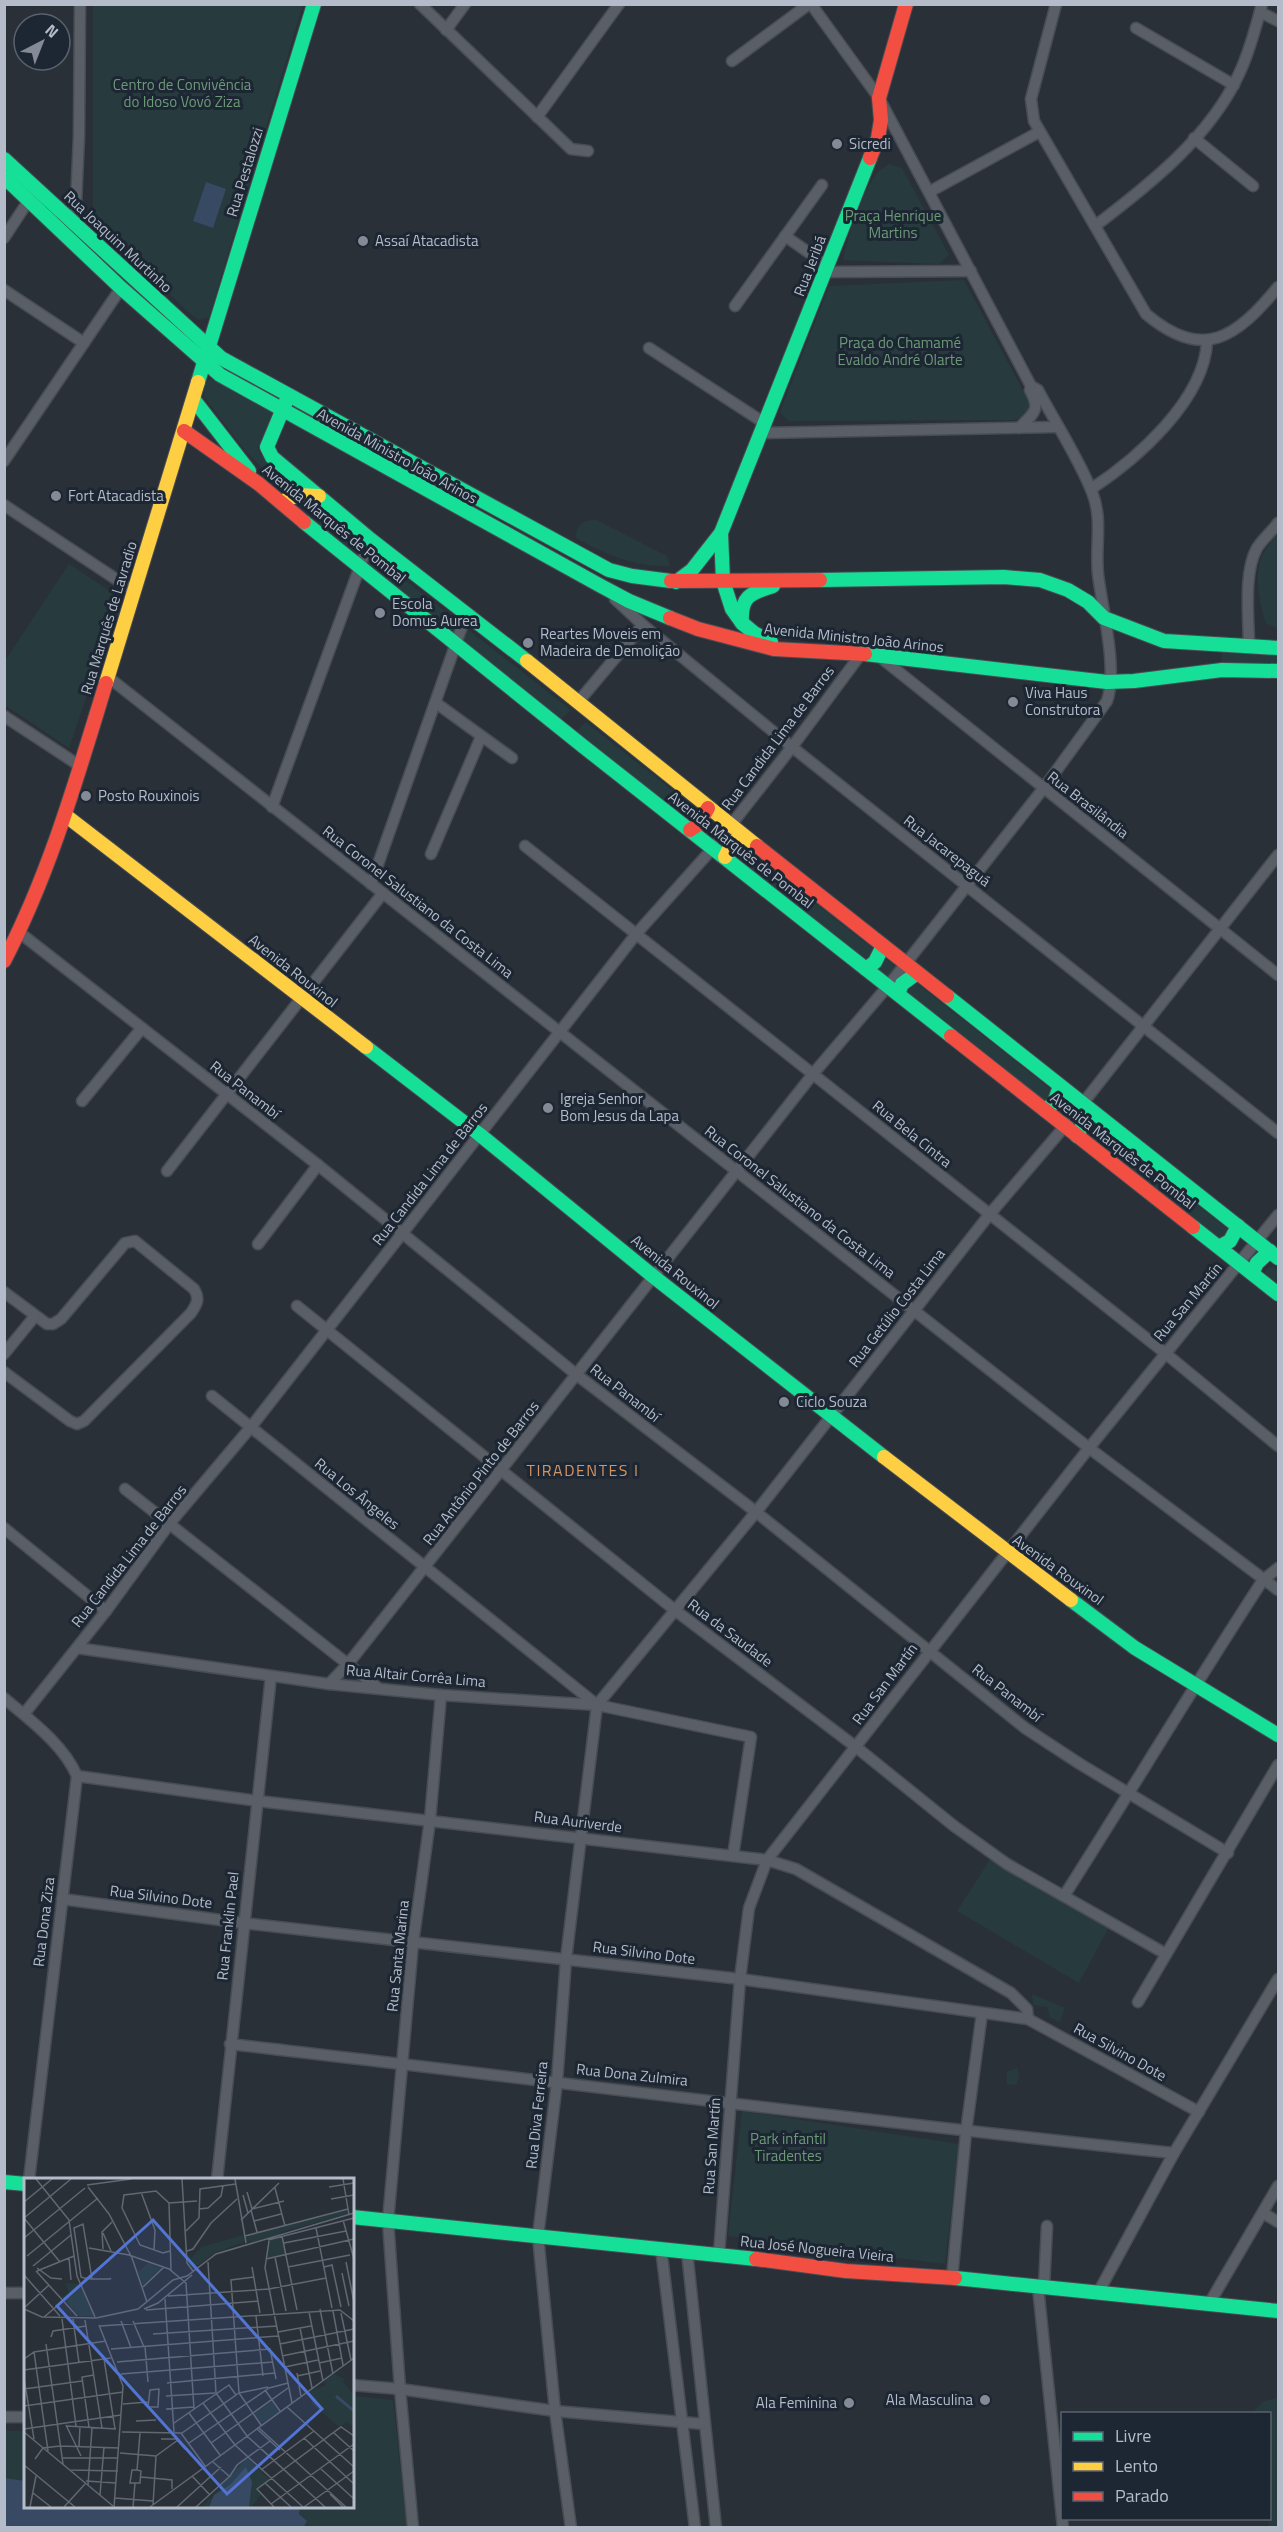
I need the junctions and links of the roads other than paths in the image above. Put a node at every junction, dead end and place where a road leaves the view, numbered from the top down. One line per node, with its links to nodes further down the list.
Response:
1 (80, 4): 26 (street)
2 (314, 4): 40 (main road, Rua Pestalozzi)
3 (420, 4): 12 (street)
4 (465, 4): 12 (street)
5 (619, 4): 16 (street)
6 (810, 4): 13 (street); 15 (street)
7 (906, 4): 15 (main road, Rua Jeribá)
8 (1056, 4): 17 (street)
9 (1261, 8): 10 (street); 14 (street)
10 (1278, 21)
11 (1136, 28): 14 (street)
12 (446, 30): 16 (street)
13 (732, 61)
14 (1234, 85): 18 (street)
15 (879, 98): 24 (street); 31 (main road, Rua Jeribá)
16 (537, 117): 19 (street)
17 (1040, 132): 24 (street); 27 (street)
18 (1194, 138): 23 (street); 27 (street)
19 (588, 151)
20 (4, 159): 26 (main road, Rua Joaquim Murtinho)
21 (4, 177): 25 (main road, Rua Joaquim Murtinho)
22 (822, 185): 28 (street)
23 (1253, 186)
24 (929, 192): 32 (street)
25 (29, 200): 29 (street); 30 (main road, Rua Joaquim Murtinho)
26 (75, 224): 30 (street); 40 (main road, Rua Joaquim Murtinho)
27 (1095, 226): 37 (street)
28 (785, 236): 31 (street); 36 (street)
29 (4, 238)
30 (74, 244): 34 (main road, Rua Joaquim Murtinho)
31 (827, 269): 32 (street); 48 (main road, Rua Jeribá)
32 (971, 271): 42 (street)
33 (1278, 287): 37 (street)
34 (121, 288): 38 (street); 41 (main road, Rua Joaquim Murtinho)
35 (4, 290): 38 (street)
36 (735, 306)
37 (1207, 342): 52 (street)
38 (84, 343): 50 (street)
39 (649, 348): 48 (street)
40 (209, 349): 41 (main road, Rua Pestalozzi); 43 (main road, Avenida Ministro João Arinos)
41 (205, 364): 44 (main road, Rua Pestalozzi); 45 (main road, Avenida Ministro João Arinos)
42 (1031, 386): 46 (street); 47 (street)
43 (289, 396): 45 (main road, Avenida Marquês de Pombal); 62 (main road, Avenida Ministro João Arinos)
44 (194, 400): 49 (main road, Rua Marquês de Lavradio); 51 (main road)
45 (282, 411): 53 (main road, Avenida Marquês de Pombal); 63 (main road, Avenida Ministro João Arinos)
46 (1058, 427): 47 (street); 52 (street)
47 (1019, 428): 48 (street)
48 (764, 429): 57 (main road, Rua Jeribá)
49 (184, 431): 51 (main road, Avenida Marquês de Pombal); 64 (main road, Rua Marquês de Lavradio)
50 (4, 461)
51 (259, 484): 54 (main road, Avenida Marquês de Pombal)
52 (1090, 489): 66 (street)
53 (319, 496): 54 (main road); 58 (main road, Avenida Marquês de Pombal)
54 (281, 502): 59 (main road, Avenida Marquês de Pombal)
55 (4, 506): 64 (street)
56 (1278, 523): 70 (street)
57 (721, 533): 61 (main road); 62 (main road)
58 (370, 539): 59 (street); 65 (main road, Avenida Marquês de Pombal)
59 (360, 568): 69 (main road, Avenida Marquês de Pombal); 87 (street)
60 (797, 580): 61 (main road, Avenida Ministro João Arinos); 66 (main road, Avenida Ministro João Arinos); 67 (main road)
61 (723, 581): 62 (main road, Avenida Ministro João Arinos); 67 (main road)
62 (676, 582)
63 (601, 586): 68 (street, Rua Jacarepaguá); 72 (main road, Avenida Ministro João Arinos)
64 (134, 591): 77 (main road, Rua Marquês de Lavradio)
65 (466, 615): 69 (street); 79 (main road, Avenida Marquês de Pombal)
66 (1104, 618): 70 (main road, Avenida Ministro João Arinos); 78 (street)
67 (742, 623): 72 (main road)
68 (643, 625): 79 (street); 83 (street, Rua Jacarepaguá)
69 (457, 644): 80 (street); 91 (main road, Avenida Marquês de Pombal)
70 (1249, 647): 71 (main road, Avenida Ministro João Arinos); 75 (main road)
71 (1278, 648)
72 (810, 652): 73 (main road, Avenida Ministro João Arinos)
73 (861, 654): 74 (main road, Avenida Ministro João Arinos); 83 (street, Rua Candida Lima de Barros)
74 (880, 657): 78 (main road, Avenida Ministro João Arinos); 86 (street, Rua Brasilândia)
75 (1250, 670): 76 (main road, Avenida Ministro João Arinos); 78 (main road, Avenida Ministro João Arinos)
76 (1278, 671)
77 (108, 677): 85 (main road, Rua Marquês de Lavradio); 87 (street, Rua Coronel Salustiano da Costa Lima)
78 (1110, 682): 86 (street)
79 (578, 702): 88 (main road, Avenida Marquês de Pombal)
80 (436, 703): 82 (street); 98 (street)
81 (4, 716): 85 (street)
82 (481, 737): 84 (street); 95 (street)
83 (792, 747): 90 (street, Rua Candida Lima de Barros); 99 (street, Rua Jacarepaguá)
84 (512, 758)
85 (80, 766): 89 (main road, Rua Marquês de Lavradio)
86 (1043, 789): 99 (street); 101 (street, Rua Brasilândia)
87 (272, 807): 98 (street, Rua Coronel Salustiano da Costa Lima)
88 (708, 808): 90 (main road, Avenida Marquês de Pombal); 91 (main road)
89 (65, 815): 102 (main road, Rua Marquês de Lavradio); 110 (main road, Avenida Rouxinol)
90 (730, 826): 92 (main road, Avenida Marquês de Pombal); 94 (street, Rua Candida Lima de Barros)
91 (690, 831): 94 (main road, Avenida Marquês de Pombal)
92 (743, 836): 97 (main road); 104 (main road, Avenida Marquês de Pombal)
93 (525, 846): 103 (street, Rua Bela Cintra)
94 (713, 848): 97 (main road, Avenida Marquês de Pombal); 103 (street, Rua Candida Lima de Barros)
95 (430, 854)
96 (1278, 855): 101 (street, Rua Getúlio Costa Lima)
97 (724, 857): 107 (main road, Avenida Marquês de Pombal)
98 (371, 884): 100 (street, Rua Coronel Salustiano da Costa Lima)
99 (967, 886): 106 (street); 111 (street, Rua Jacarepaguá)
100 (383, 893): 110 (street); 113 (street, Rua Coronel Salustiano da Costa Lima)
101 (1220, 929): 108 (street, Rua Brasilândia); 111 (street, Rua Getúlio Costa Lima)
102 (20, 933): 105 (main road, Rua Marquês de Lavradio); 112 (street, Rua Panambí)
103 (637, 933): 113 (street, Rua Candida Lima de Barros); 114 (street, Rua Bela Cintra)
104 (883, 946): 106 (main road, Avenida Marquês de Pombal); 107 (main road)
105 (4, 961)
106 (911, 968): 109 (main road); 115 (main road, Avenida Marquês de Pombal)
107 (866, 969): 109 (main road, Avenida Marquês de Pombal)
108 (1278, 975)
109 (893, 990): 114 (street, Rua Antônio Pinto de Barros); 119 (main road, Avenida Marquês de Pombal)
110 (301, 998): 116 (street); 123 (main road, Avenida Rouxinol)
111 (1144, 1026): 118 (street, Rua Getúlio Costa Lima); 122 (street, Rua Jacarepaguá)
112 (142, 1028): 116 (street, Rua Panambí); 117 (street)
113 (560, 1032): 123 (street, Rua Candida Lima de Barros); 127 (street, Rua Coronel Salustiano da Costa Lima)
114 (813, 1074): 127 (street, Rua Antônio Pinto de Barros); 128 (street, Rua Bela Cintra)
115 (1060, 1086): 118 (main road, Avenida Marquês de Pombal); 119 (main road)
116 (226, 1095): 125 (street, Rua Panambí); 126 (street)
117 (82, 1101)
118 (1083, 1104): 120 (main road, Avenida Marquês de Pombal); 121 (street, Rua Getúlio Costa Lima)
119 (1045, 1110): 121 (main road, Avenida Marquês de Pombal)
120 (1095, 1114): 124 (main road); 130 (main road, Avenida Marquês de Pombal)
121 (1065, 1126): 124 (main road, Avenida Marquês de Pombal); 128 (street, Rua Getúlio Costa Lima)
122 (1278, 1133)
123 (479, 1134): 131 (street, Rua Candida Lima de Barros); 138 (main road, Avenida Rouxinol)
124 (1077, 1136): 134 (main road, Avenida Marquês de Pombal)
125 (318, 1165): 131 (street, Rua Panambí); 133 (street)
126 (167, 1171)
127 (737, 1172): 138 (street, Rua Antônio Pinto de Barros); 142 (street, Rua Coronel Salustiano da Costa Lima)
128 (989, 1215): 142 (street, Rua Getúlio Costa Lima); 146 (street, Rua Bela Cintra)
129 (1278, 1215): 132 (street, Rua San Martín)
130 (1238, 1226): 132 (main road, Avenida Marquês de Pombal); 134 (main road)
131 (403, 1234): 144 (street, Rua Candida Lima de Barros); 148 (street, Rua Panambí)
132 (1258, 1242): 135 (main road, Avenida Marquês de Pombal); 136 (street, Rua San Martín)
133 (258, 1244)
134 (1219, 1247): 136 (main road, Avenida Marquês de Pombal)
135 (1274, 1255): 137 (main road)
136 (1240, 1264): 137 (main road, Avenida Marquês de Pombal); 146 (street, Rua San Martín)
137 (1252, 1274): 140 (main road, Avenida Marquês de Pombal)
138 (654, 1278): 148 (street, Rua Antônio Pinto de Barros); 150 (main road, Avenida Rouxinol)
139 (4, 1292): 143 (street)
140 (1278, 1294)
141 (297, 1306): 144 (street, Rua da Saudade)
142 (914, 1311): 150 (street, Rua Getúlio Costa Lima); 153 (street, Rua Coronel Salustiano da Costa Lima)
143 (35, 1316): 145 (street); 147 (street)
144 (326, 1329): 151 (street, Rua Candida Lima de Barros); 154 (street, Rua da Saudade)
145 (4, 1353)
146 (1165, 1353): 152 (street, Rua Bela Cintra); 153 (street, Rua San Martín)
147 (4, 1372)
148 (577, 1375): 154 (street, Rua Antônio Pinto de Barros); 156 (street, Rua Panambí)
149 (212, 1396): 151 (street, Rua Los Ângeles)
150 (831, 1417): 156 (street, Rua Getúlio Costa Lima); 159 (main road, Avenida Rouxinol)
151 (250, 1427): 157 (street, Rua Candida Lima de Barros); 161 (street, Rua Los Ângeles)
152 (1278, 1446)
153 (1089, 1448): 159 (street, Rua San Martín); 162 (street, Rua Coronel Salustiano da Costa Lima)
154 (501, 1472): 161 (street, Rua Antônio Pinto de Barros); 165 (street, Rua da Saudade)
155 (125, 1489): 157 (street)
156 (756, 1512): 165 (street, Rua Getúlio Costa Lima); 167 (street, Rua Panambí)
157 (170, 1523): 164 (street, Rua Candida Lima de Barros); 168 (street)
158 (4, 1528): 164 (street)
159 (1006, 1552): 167 (street, Rua San Martín); 171 (main road, Avenida Rouxinol)
160 (1278, 1568): 162 (street)
161 (424, 1569): 168 (street, Rua Antônio Pinto de Barros); 175 (street, Rua Los Ângeles)
162 (1263, 1580): 163 (street, Rua Coronel Salustiano da Costa Lima); 171 (street)
163 (1278, 1590)
164 (106, 1611): 166 (street, Rua Candida Lima de Barros)
165 (676, 1611): 175 (street, Rua Getúlio Costa Lima); 178 (street, Rua da Saudade)
166 (76, 1648): 169 (street, Rua Altair Corrêa Lima); 176 (street, Rua Candida Lima de Barros)
167 (929, 1650): 178 (street, Rua San Martín); 181 (street, Rua Panambí)
168 (348, 1664): 170 (street, Rua Antônio Pinto de Barros); 172 (street)
169 (271, 1676): 170 (street, Rua Altair Corrêa Lima); 182 (street, Rua Franklin Pael)
170 (329, 1684): 172 (street, Rua Altair Corrêa Lima)
171 (1195, 1684): 177 (main road, Avenida Rouxinol); 181 (street)
172 (378, 1688): 173 (street, Rua Altair Corrêa Lima)
173 (441, 1695): 175 (street, Rua Altair Corrêa Lima); 183 (street, Rua Santa Marina)
174 (4, 1698): 176 (street)
175 (597, 1705): 184 (street, Rua Diva Ferreira); 186 (street, Rua Altair Corrêa Lima)
176 (24, 1714): 180 (street)
177 (1278, 1735)
178 (856, 1747): 187 (street, Rua San Martín); 188 (street, Rua da Saudade)
179 (1278, 1765): 185 (street)
180 (77, 1776): 182 (street, Rua Auriverde); 189 (street, Rua Dona Ziza)
181 (1130, 1793): 185 (street, Rua Panambí); 188 (street)
182 (258, 1801): 183 (street, Rua Auriverde); 190 (street, Rua Franklin Pael)
183 (430, 1820): 184 (street, Rua Auriverde); 191 (street, Rua Santa Marina)
184 (580, 1838): 186 (street, Rua Auriverde); 193 (street, Rua Diva Ferreira)
185 (1228, 1853): 192 (street)
186 (733, 1856): 187 (street, Rua Auriverde)
187 (767, 1860): 194 (street, Rua San Martín); 198 (street, Rua Auriverde)
188 (1064, 1896): 192 (street, Rua da Saudade)
189 (62, 1899): 190 (street, Rua Silvino Dote); 206 (street, Rua Dona Ziza)
190 (243, 1923): 191 (street, Rua Silvino Dote); 199 (street, Rua Franklin Pael)
191 (413, 1942): 193 (street, Rua Silvino Dote); 200 (street, Rua Santa Marina)
192 (1166, 1954): 196 (street)
193 (566, 1959): 194 (street, Rua Silvino Dote); 201 (street, Rua Diva Ferreira)
194 (740, 1979): 197 (street, Rua Silvino Dote); 202 (street, Rua San Martín)
195 (1278, 1979): 203 (street)
196 (1138, 2002)
197 (982, 2013): 198 (street, Rua Silvino Dote); 204 (street)
198 (1028, 2019): 203 (street, Rua Silvino Dote)
199 (231, 2044): 200 (street, Rua Dona Zulmira); 207 (street, Rua Franklin Pael)
200 (401, 2063): 201 (street, Rua Dona Zulmira); 213 (street, Rua Santa Marina)
201 (557, 2082): 202 (street, Rua Dona Zulmira); 216 (street, Rua Diva Ferreira)
202 (730, 2101): 204 (street, Rua Dona Zulmira); 219 (street, Rua San Martín)
203 (1199, 2112): 205 (street)
204 (966, 2132): 205 (street, Rua Dona Zulmira); 220 (street)
205 (1174, 2153): 224 (street)
206 (29, 2178)
207 (216, 2178)
208 (4, 2182): 209 (main road)
209 (24, 2184)
210 (1278, 2186): 211 (street)
211 (1263, 2213): 214 (street); 225 (street)
212 (354, 2217): 213 (main road, Rua José Nogueira Vieira)
213 (388, 2221): 216 (main road, Rua José Nogueira Vieira); 228 (street, Rua Santa Marina)
214 (1278, 2222)
215 (1047, 2226): 221 (street)
216 (538, 2236): 217 (main road, Rua José Nogueira Vieira); 229 (street, Rua Diva Ferreira)
217 (661, 2248): 218 (main road, Rua José Nogueira Vieira); 232 (street)
218 (687, 2251): 219 (main road, Rua José Nogueira Vieira); 233 (street)
219 (719, 2254): 220 (main road, Rua José Nogueira Vieira)
220 (952, 2278): 221 (main road, Rua José Nogueira Vieira)
221 (1041, 2287): 224 (main road, Rua José Nogueira Vieira); 234 (street)
222 (4, 2293): 223 (street)
223 (24, 2293)
224 (1098, 2293): 225 (main road, Rua José Nogueira Vieira)
225 (1209, 2304): 226 (main road, Rua José Nogueira Vieira)
226 (1278, 2311)
227 (354, 2385): 228 (street)
228 (400, 2389): 229 (street); 235 (street, Rua Santa Marina)
229 (555, 2411): 232 (street); 236 (street, Rua Diva Ferreira)
230 (4, 2417): 231 (street)
231 (24, 2417)
232 (681, 2422): 233 (street); 237 (street)
233 (704, 2424): 238 (street)
234 (1061, 2506)
235 (413, 2528)
236 (572, 2528)
237 (694, 2528)
238 (716, 2528)

